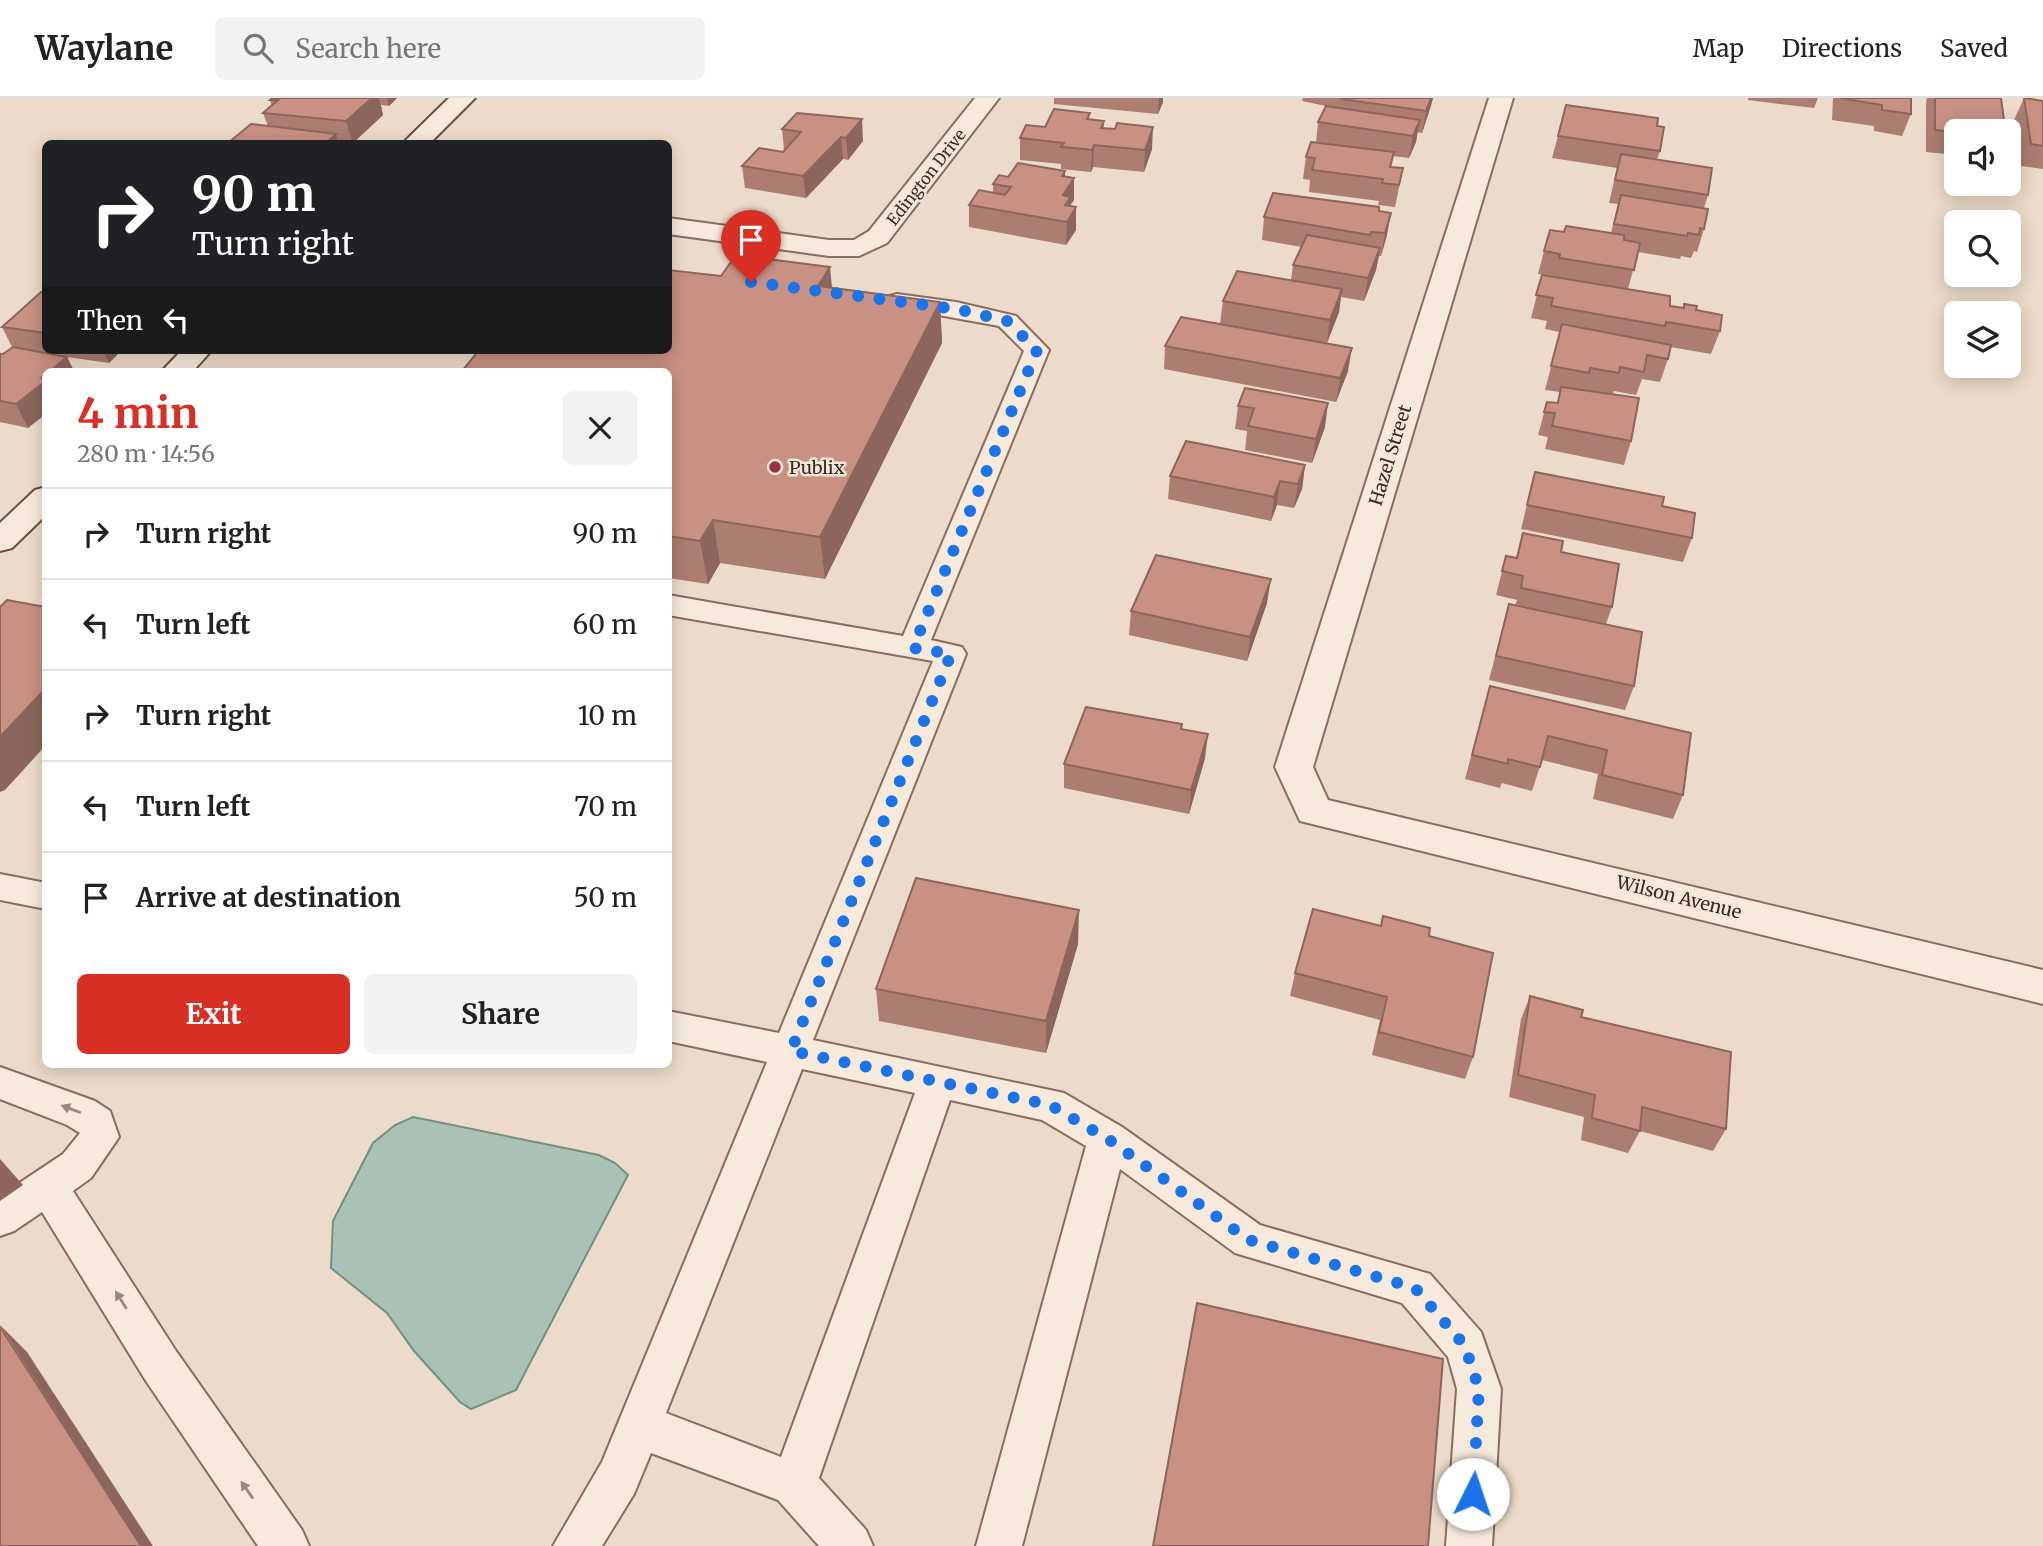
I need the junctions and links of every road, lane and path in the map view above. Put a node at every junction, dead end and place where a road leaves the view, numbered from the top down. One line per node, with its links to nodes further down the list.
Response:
1 (463, 98): 4 (street)
2 (987, 98): 5 (street, Edington Drive)
3 (1501, 98): 13 (street, Hazel Street)
4 (418, 140)
5 (672, 227)
6 (875, 298): 12 (lane)
7 (194, 354): 8 (street)
8 (180, 368)
9 (42, 501): 10 (street)
10 (0, 541)
11 (672, 606): 12 (lane)
12 (913, 648): 18 (lane)
13 (1314, 811): 16 (street, Wilson Avenue)
14 (0, 887): 15 (lane)
15 (42, 895)
16 (2043, 987)
17 (672, 1027): 18 (lane)
18 (791, 1051): 19 (lane); 24 (lane)
19 (938, 1081): 21 (lane); 25 (lane)
20 (0, 1083): 22 (lane, one-way to 20)
21 (1108, 1139): 29 (lane); 30 (lane)
22 (48, 1186): 23 (lane); 26 (lane, one-way to 22)
23 (0, 1218)
24 (638, 1427): 25 (lane); 27 (lane)
25 (794, 1484): 28 (lane)
26 (286, 1546)
27 (576, 1546)
28 (850, 1546)
29 (999, 1546)
30 (1469, 1546)

